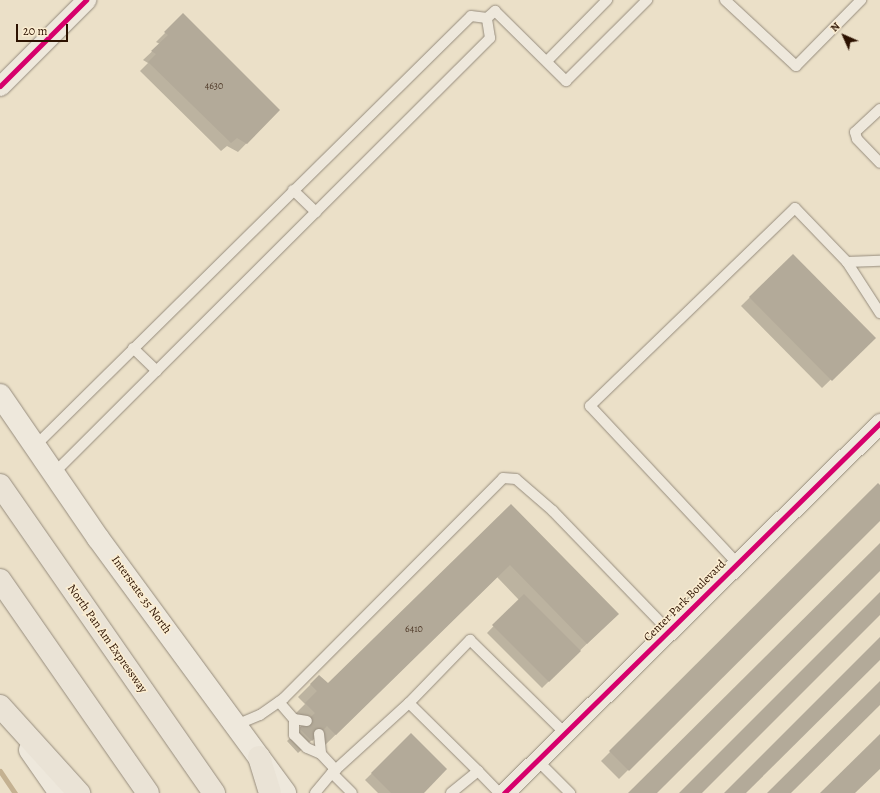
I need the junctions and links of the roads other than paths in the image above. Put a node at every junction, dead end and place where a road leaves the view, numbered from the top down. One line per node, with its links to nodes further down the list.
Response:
1 (86, 0): 8 (street)
2 (607, 0): 7 (lane)
3 (647, 0): 7 (lane)
4 (725, 0): 5 (lane)
5 (861, 0)
6 (487, 18): 7 (lane); 11 (lane); 12 (lane)
7 (546, 61)
8 (0, 86)
9 (880, 109): 10 (lane)
10 (880, 163)
11 (294, 190): 12 (lane); 16 (lane)
12 (316, 212): 17 (lane)
13 (880, 261): 14 (lane)
14 (847, 262): 15 (lane); 23 (lane)
15 (880, 313)
16 (133, 348): 17 (lane); 20 (lane)
17 (157, 372): 21 (lane)
18 (0, 395): 20 (main road, Interstate 35 North)
19 (880, 423): 23 (street, Center Park Boulevard)
20 (35, 446): 21 (main road, Interstate 35 North)
21 (54, 473): 31 (main road, Interstate 35 North)
22 (0, 485): 43 (highway, North Pan Am Expressway)
23 (737, 563): 25 (street, Center Park Boulevard)
24 (0, 580): 42 (highway)
25 (669, 631): 26 (lane); 32 (street, Center Park Boulevard)
26 (279, 702): 29 (lane); 31 (lane)
27 (409, 703): 32 (lane); 37 (lane); 38 (lane)
28 (0, 706): 40 (main road); 41 (highway)
29 (294, 719): 30 (lane); 34 (lane)
30 (307, 721)
31 (236, 725): 35 (main road, Interstate 35 North)
32 (565, 733): 36 (street, Center Park Boulevard)
33 (319, 734): 34 (lane)
34 (321, 754): 37 (lane)
35 (259, 757): 44 (highway); 45 (main road, Interstate 35 North)
36 (537, 760): 39 (lane); 50 (street, Center Park Boulevard)
37 (334, 771): 46 (lane); 47 (lane)
38 (478, 771): 48 (lane); 49 (lane)
39 (567, 792)
40 (60, 793)
41 (79, 793)
42 (148, 793)
43 (214, 793)
44 (270, 793)
45 (285, 793)
46 (315, 793)
47 (352, 793)
48 (451, 793)
49 (499, 793)
50 (504, 793)

